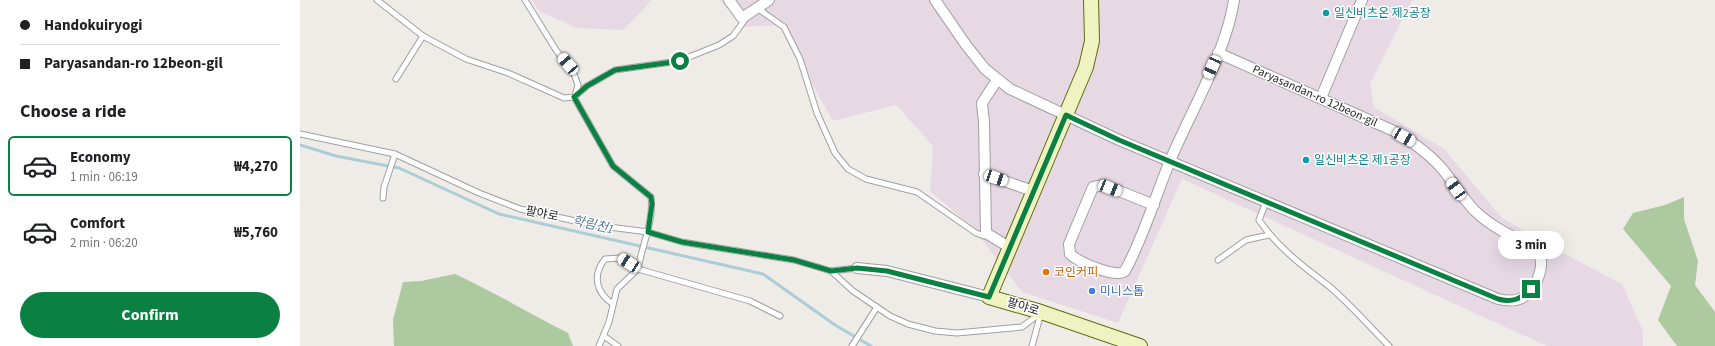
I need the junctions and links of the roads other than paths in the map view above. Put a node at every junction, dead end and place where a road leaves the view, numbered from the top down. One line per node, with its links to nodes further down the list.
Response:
1 (377, 0): 11 (lane)
2 (525, 0): 15 (lane)
3 (729, 0): 10 (street)
4 (769, 0): 9 (street)
5 (935, 0): 14 (street, Paryasandan-ro 12beon-gil)
6 (1091, 0): 17 (street)
7 (1234, 0): 12 (street)
8 (1362, 0): 16 (street)
9 (757, 8): 10 (street); 27 (lane)
10 (742, 18): 15 (lane)
11 (423, 36): 13 (lane); 15 (lane)
12 (1218, 53): 16 (street, Paryasandan-ro 12beon-gil); 20 (street)
13 (396, 79)
14 (997, 80): 17 (street, Paryasandan-ro 12beon-gil); 21 (street)
15 (574, 97): 26 (lane)
16 (1321, 98): 24 (street, Paryasandan-ro 12beon-gil)
17 (1066, 115): 20 (street, Paryasandan-ro 12beon-gil); 22 (street)
18 (300, 134): 19 (lane, 팔야로)
19 (395, 154): 23 (lane); 26 (lane, 팔야로)
20 (1170, 161): 24 (street, Paryasandan-ro 12beon-gil); 25 (street)
21 (984, 174): 22 (street); 27 (street)
22 (1033, 191): 29 (street)
23 (383, 198)
24 (1266, 202): 28 (lane)
25 (1154, 206): 25 (street)
26 (648, 232): 32 (lane); 33 (lane, 팔야로)
27 (986, 233): 29 (street)
28 (1268, 235): 30 (lane); 45 (lane)
29 (1010, 247): 34 (street)
30 (1218, 260)
31 (857, 268): 33 (lane, 팔야로); 34 (street, 팔야로)
32 (638, 269): 35 (lane); 35 (lane); 38 (lane)
33 (831, 271): 36 (lane)
34 (989, 297): 37 (street, 팔야로)
35 (613, 304): 39 (lane)
36 (877, 307): 37 (lane); 42 (lane)
37 (1041, 312): 43 (lane); 44 (street, 팔야로)
38 (780, 316)
39 (604, 336): 40 (lane); 41 (lane)
40 (599, 346)
41 (618, 346)
42 (852, 346)
43 (1032, 346)
44 (1140, 346)
45 (1389, 346)

